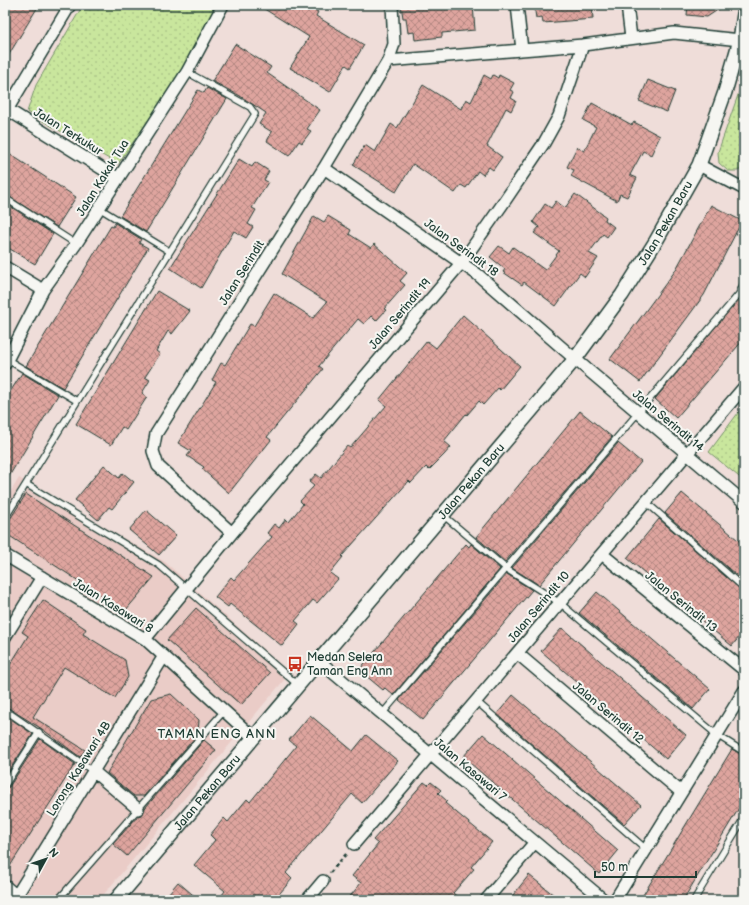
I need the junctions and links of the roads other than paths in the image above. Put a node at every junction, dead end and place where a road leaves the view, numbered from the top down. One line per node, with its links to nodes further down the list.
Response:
1 (70, 5): 13 (street)
2 (223, 5): 12 (street, Jalan Kakak Tua)
3 (392, 5): 11 (street, Jalan Serindit)
4 (516, 5): 10 (street)
5 (628, 5): 7 (street)
6 (744, 14): 8 (street, Jalan Pekan Baru)
7 (631, 38): 8 (street); 9 (street)
8 (740, 40): 14 (street, Jalan Pekan Baru)
9 (583, 45): 10 (street); 22 (street, Jalan Serindit 19)
10 (522, 50): 11 (street)
11 (388, 61): 15 (street, Jalan Serindit)
12 (187, 72): 16 (street, Jalan Kakak Tua); 21 (lane)
13 (6, 109): 16 (street, Jalan Terkukur)
14 (699, 166): 17 (street); 27 (street, Jalan Pekan Baru)
15 (324, 168): 22 (street, Jalan Serindit 18); 37 (street, Jalan Serindit)
16 (117, 178): 19 (street, Jalan Kakak Tua)
17 (743, 186)
18 (5, 198): 20 (lane)
19 (98, 208): 20 (street, Jalan Kakak Tua); 21 (lane)
20 (76, 244): 25 (street, Jalan Kakak Tua)
21 (168, 251): 29 (lane)
22 (462, 262): 27 (street, Jalan Serindit 18); 37 (street, Jalan Serindit 19)
23 (5, 267): 25 (street)
24 (744, 283): 30 (lane)
25 (43, 290): 26 (street, Jalan Kakak Tua)
26 (7, 355): 29 (lane)
27 (575, 359): 30 (street, Jalan Serindit 14); 35 (street, Jalan Pekan Baru)
28 (744, 387): 31 (street, Jalan Serindit 10)
29 (77, 401): 32 (lane)
30 (639, 413): 31 (street, Jalan Serindit 14); 40 (lane)
31 (687, 454): 33 (street, Jalan Serindit 10); 34 (street, Jalan Serindit 14)
32 (26, 484): 36 (lane); 42 (lane)
33 (646, 502): 38 (street, Jalan Serindit 10); 43 (lane)
34 (744, 502)
35 (443, 515): 40 (lane); 49 (street, Jalan Pekan Baru)
36 (5, 518)
37 (232, 532): 42 (street, Jalan Serindit 19)
38 (602, 554): 44 (street, Jalan Serindit 10); 50 (street, Jalan Serindit 13)
39 (5, 555): 41 (street, Jalan Kasawari 8)
40 (506, 569): 44 (lane); 56 (lane)
41 (42, 577): 45 (street); 46 (street, Jalan Kasawari 8)
42 (186, 587): 46 (street, Jalan Serindit 19); 51 (lane)
43 (744, 588)
44 (560, 603): 47 (street, Jalan Serindit 10); 58 (lane)
45 (5, 637)
46 (145, 639): 48 (street, Jalan Kasawari 8)
47 (517, 653): 53 (street, Jalan Serindit 10); 64 (street, Jalan Serindit 12)
48 (164, 656): 55 (street, Jalan Kasawari 8); 62 (street, Lorong Kasawari 4B)
49 (319, 661): 51 (street, Jalan Pekan Baru); 56 (street, Jalan Kasawari 7)
50 (744, 670)
51 (298, 685): 59 (street, Jalan Pekan Baru)
52 (744, 691): 58 (street)
53 (476, 701): 61 (street, Jalan Serindit 10); 69 (lane)
54 (5, 710): 57 (lane)
55 (224, 711): 59 (street, Jalan Kasawari 8); 65 (lane)
56 (382, 714): 61 (street, Jalan Kasawari 7)
57 (38, 732): 62 (lane); 63 (lane)
58 (717, 735): 60 (lane); 64 (street)
59 (254, 738): 74 (street, Jalan Pekan Baru)
60 (744, 752)
61 (431, 755): 67 (street, Jalan Kasawari 7); 68 (street, Jalan Serindit 10)
62 (93, 771): 65 (street); 72 (street, Lorong Kasawari 4B)
63 (5, 785)
64 (682, 792): 69 (street)
65 (138, 809): 73 (lane)
66 (744, 818): 79 (lane)
67 (535, 842): 76 (street); 77 (street, Jalan Kasawari 7)
68 (354, 844)
69 (646, 849): 78 (street)
70 (323, 881): 75 (street)
71 (5, 886): 72 (street)
72 (19, 898)
73 (58, 900)
74 (116, 900)
75 (307, 900)
76 (486, 900)
77 (604, 900)
78 (615, 900)
79 (694, 900)

